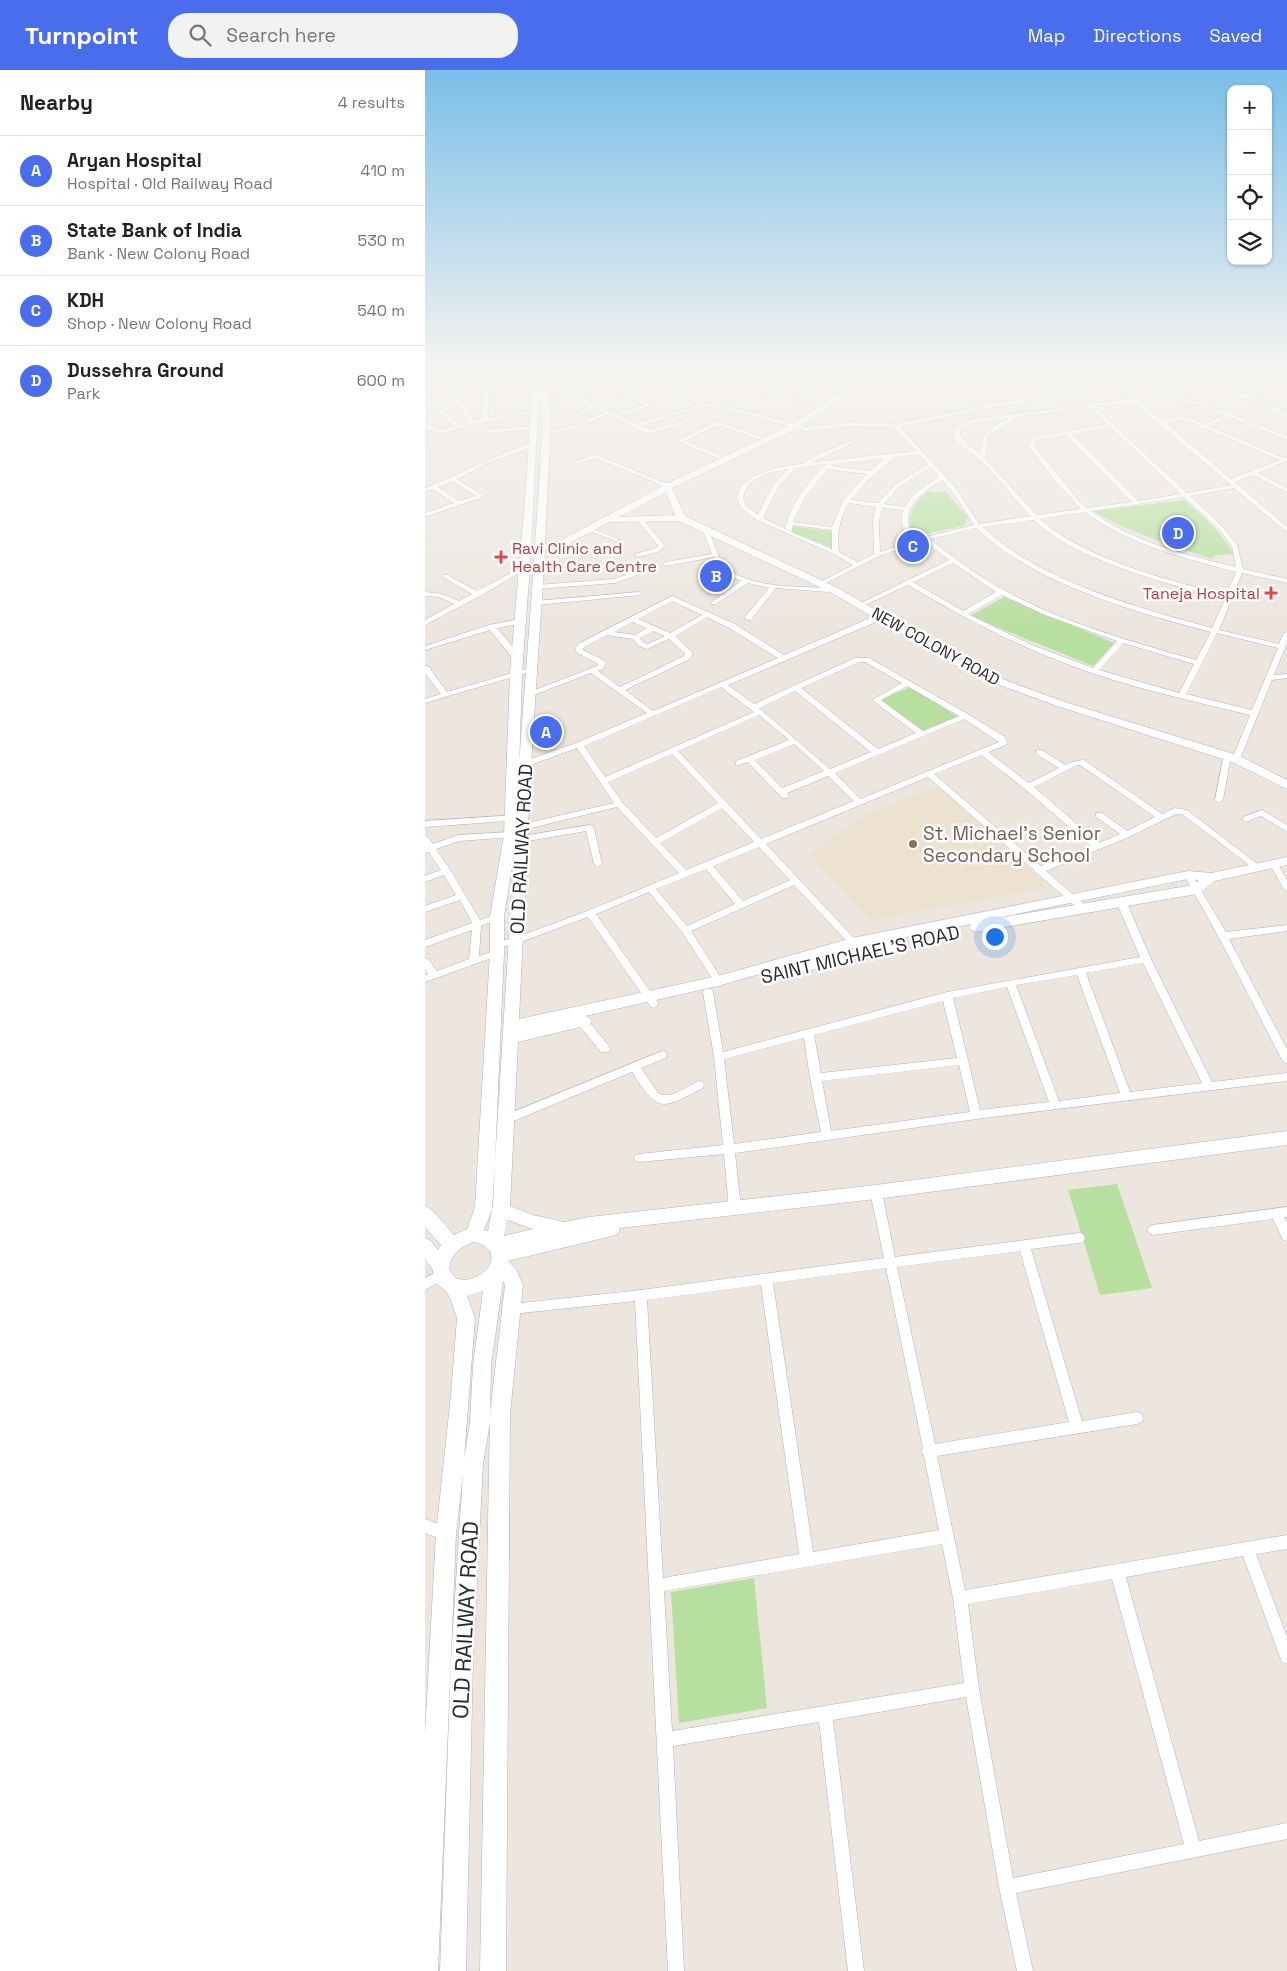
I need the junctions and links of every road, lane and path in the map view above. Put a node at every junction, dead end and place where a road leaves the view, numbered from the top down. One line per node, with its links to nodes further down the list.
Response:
1 (503, 456): 30 (street)
2 (534, 456): 28 (street, OLD RAILWAY ROAD)
3 (539, 456): 28 (street, OLD RAILWAY ROAD)
4 (716, 456): 16 (street)
5 (722, 456): 16 (street)
6 (730, 456): 33 (street)
7 (820, 456): 23 (street)
8 (891, 456): 20 (street); 26 (street)
9 (923, 456): 21 (street)
10 (978, 456): 17 (street)
11 (982, 456): 17 (street)
12 (1038, 456): 43 (street)
13 (1091, 456): 38 (street)
14 (1143, 456): 36 (street)
15 (1201, 456): 31 (street)
16 (719, 457): 33 (street)
17 (982, 459): 46 (street)
18 (1286, 459): 22 (street)
19 (577, 462): 33 (street)
20 (830, 464): 23 (street); 26 (street); 51 (street)
21 (931, 464): 29 (street); 41 (street)
22 (1277, 464): 25 (street); 27 (street)
23 (803, 465): 24 (street)
24 (794, 467): 48 (street); 48 (street)
25 (1287, 469)
26 (871, 473): 37 (street)
27 (1253, 473): 31 (street); 35 (street)
28 (538, 475): 61 (street, OLD RAILWAY ROAD); 62 (street, OLD RAILWAY ROAD)
29 (942, 477): 42 (street); 52 (street)
30 (453, 479): 32 (street); 39 (street)
31 (1233, 483): 36 (street); 56 (street)
32 (433, 487): 34 (street); 39 (street)
33 (667, 488): 47 (street); 49 (street)
34 (425, 490)
35 (1287, 490)
36 (1184, 495): 38 (street); 72 (street)
37 (846, 501): 41 (street); 54 (street)
38 (1137, 502): 43 (street)
39 (459, 504): 44 (street)
40 (425, 506): 44 (street)
41 (879, 506): 42 (street); 66 (street)
42 (906, 509): 60 (street)
43 (1084, 510): 46 (street); 72 (street)
44 (434, 512): 45 (street)
45 (425, 515)
46 (1035, 517): 52 (street); 87 (street)
47 (681, 518): 50 (street); 53 (street, NEW COLONY ROAD)
48 (760, 518): 57 (street)
49 (604, 519): 50 (street); 55 (street); 61 (street)
50 (641, 519): 65 (street)
51 (789, 523): 54 (street); 57 (street)
52 (977, 526): 58 (street); 101 (street)
53 (705, 528): 64 (street); 79 (street, NEW COLONY ROAD)
54 (835, 529): 63 (street)
55 (591, 530): 59 (street); 61 (street)
56 (1287, 530)
57 (788, 532): 63 (street)
58 (925, 538): 60 (street); 67 (street)
59 (618, 540)
60 (911, 542): 66 (street)
61 (540, 545): 62 (street); 73 (street, OLD RAILWAY ROAD)
62 (525, 547): 71 (street, OLD RAILWAY ROAD)
63 (835, 553): 69 (street)
64 (716, 554): 68 (street); 76 (street)
65 (637, 555)
66 (877, 555): 69 (street)
67 (952, 560): 78 (street); 83 (street)
68 (666, 564)
69 (858, 565): 79 (street)
70 (604, 567): 73 (street)
71 (524, 568): 86 (street); 97 (street, OLD RAILWAY ROAD)
72 (1240, 571): 77 (street); 87 (street)
73 (537, 572): 81 (street, OLD RAILWAY ROAD)
74 (641, 572): 81 (street)
75 (445, 576): 86 (street)
76 (746, 581): 80 (street); 89 (street)
77 (1287, 581)
78 (908, 582): 91 (street); 93 (street)
79 (820, 584): 82 (street, NEW COLONY ROAD)
80 (774, 586): 82 (street); 94 (street)
81 (537, 587): 88 (street, OLD RAILWAY ROAD)
82 (834, 590): 91 (street, NEW COLONY ROAD)
83 (1001, 592): 93 (street); 106 (street)
84 (425, 594): 90 (street)
85 (639, 594): 88 (street)
86 (479, 595): 90 (street)
87 (1229, 598): 101 (street)
88 (536, 603): 113 (street, OLD RAILWAY ROAD)
89 (714, 603)
90 (460, 604): 98 (street)
91 (861, 605): 95 (street, NEW COLONY ROAD)
92 (707, 614): 96 (street); 104 (street); 109 (street)
93 (963, 614): 115 (street)
94 (748, 618)
95 (880, 618): 109 (street); 138 (street, NEW COLONY ROAD)
96 (632, 619): 100 (street); 102 (street)
97 (520, 621): 99 (street); 110 (street, OLD RAILWAY ROAD)
98 (425, 623)
99 (492, 627): 108 (street); 110 (street)
100 (653, 628): 104 (street); 105 (street)
101 (1214, 632): 107 (street); 111 (street)
102 (608, 633): 105 (street); 114 (street)
103 (1287, 634): 107 (street)
104 (669, 635): 105 (street); 122 (street)
105 (636, 637)
106 (1121, 641): 111 (street); 115 (street)
107 (1282, 647): 118 (street)
108 (425, 648)
109 (783, 658): 120 (street)
110 (518, 660): 116 (street, OLD RAILWAY ROAD)
111 (1198, 663): 125 (street)
112 (425, 668): 124 (street)
113 (532, 670): 116 (street); 123 (street, OLD RAILWAY ROAD)
114 (592, 670): 122 (street); 123 (street)
115 (1095, 671): 125 (street)
116 (517, 673): 124 (street); 156 (street, OLD RAILWAY ROAD)
117 (1287, 676): 118 (street)
118 (1270, 678): 128 (street)
119 (908, 683): 121 (street); 130 (street); 131 (street)
120 (722, 684): 127 (street); 129 (street)
121 (796, 688): 127 (street); 137 (street)
122 (620, 690): 129 (street)
123 (531, 693): 141 (street, OLD RAILWAY ROAD)
124 (445, 694): 126 (street)
125 (1181, 695): 128 (street)
126 (425, 701)
127 (757, 709): 132 (street); 134 (street)
128 (1253, 713): 138 (street)
129 (653, 714): 133 (street)
130 (965, 716): 131 (street); 135 (street)
131 (921, 733): 137 (street)
132 (795, 741): 139 (street); 143 (street)
133 (579, 745): 141 (street); 145 (street)
134 (673, 751): 145 (street); 151 (street)
135 (983, 752): 144 (street); 147 (street)
136 (1039, 752): 142 (street)
137 (877, 753): 143 (street)
138 (1231, 757): 146 (street, NEW COLONY ROAD); 148 (street)
139 (750, 759): 140 (street); 143 (street)
140 (739, 763)
141 (525, 764): 156 (street, OLD RAILWAY ROAD)
142 (1064, 768): 147 (street); 153 (street)
143 (831, 772): 149 (street)
144 (928, 773): 149 (street); 168 (street)
145 (605, 781): 150 (street)
146 (1287, 785)
147 (1028, 787): 162 (street)
148 (1219, 800)
149 (860, 803): 160 (street)
150 (619, 804): 156 (street); 159 (street)
151 (722, 804): 159 (street); 160 (street)
152 (1099, 815): 158 (street)
153 (1161, 817): 158 (street); 167 (street)
154 (1246, 819): 157 (street)
155 (425, 824): 156 (street)
156 (518, 827): 161 (street); 165 (street); 185 (street, OLD RAILWAY ROAD); 190 (street, OLD RAILWAY ROAD)
157 (1287, 829)
158 (1127, 835): 162 (street)
159 (655, 842): 170 (street)
160 (760, 844): 166 (street); 174 (street)
161 (427, 846): 169 (street)
162 (1099, 847): 168 (street)
163 (1287, 861): 164 (street)
164 (1273, 863): 167 (street); 176 (street)
165 (597, 864)
166 (707, 864): 170 (street); 181 (street)
167 (1256, 866): 172 (street)
168 (1038, 870): 179 (street)
169 (447, 871): 173 (street); 178 (street)
170 (684, 873): 175 (street)
171 (1188, 875): 172 (street, SAINT MICHAEL'S ROAD); 177 (street); 179 (street, SAINT MICHAEL'S ROAD)
172 (1211, 877): 177 (street)
173 (425, 879)
174 (796, 881): 181 (street); 192 (street)
175 (650, 888): 184 (street); 188 (street)
176 (1287, 888)
177 (1197, 889): 180 (street, SAINT MICHAEL'S ROAD); 189 (street)
178 (462, 896): 183 (street); 186 (street)
179 (1072, 897): 182 (street); 192 (street, SAINT MICHAEL'S ROAD)
180 (1121, 902): 182 (street, SAINT MICHAEL'S ROAD); 195 (street)
181 (741, 906): 188 (street)
182 (1083, 908): 192 (street, SAINT MICHAEL'S ROAD)
183 (425, 909)
184 (590, 912): 190 (street); 203 (street)
185 (497, 917): 186 (street); 193 (street, OLD RAILWAY ROAD)
186 (477, 923): 191 (street); 194 (street)
187 (1287, 928): 189 (street)
188 (685, 930): 199 (street)
189 (1223, 936): 210 (street)
190 (515, 941): 193 (street); 205 (street, OLD RAILWAY ROAD)
191 (425, 944)
192 (857, 948): 199 (street, SAINT MICHAEL'S ROAD); 201 (street, SAINT MICHAEL'S ROAD)
193 (497, 949): 194 (street); 233 (street, OLD RAILWAY ROAD)
194 (474, 960): 198 (street)
195 (1146, 960): 197 (street); 216 (street)
196 (425, 961): 198 (street)
197 (1080, 971): 200 (street); 217 (street)
198 (429, 977)
199 (718, 981): 203 (street, SAINT MICHAEL'S ROAD)
200 (1010, 983): 202 (street); 218 (street)
201 (708, 992): 203 (street, SAINT MICHAEL'S ROAD); 209 (street)
202 (947, 996): 206 (street); 211 (street)
203 (651, 1000): 204 (street, SAINT MICHAEL'S ROAD); 205 (street, SAINT MICHAEL'S ROAD)
204 (582, 1021): 205 (street, SAINT MICHAEL'S ROAD); 207 (street)
205 (511, 1032): 220 (street, OLD RAILWAY ROAD)
206 (808, 1033): 209 (street); 214 (street)
207 (605, 1049)
208 (662, 1055): 212 (street)
209 (719, 1057): 223 (street)
210 (1287, 1059)
211 (963, 1061): 214 (street); 219 (street)
212 (634, 1066): 215 (street); 220 (street)
213 (1287, 1077): 216 (street)
214 (815, 1078): 221 (street)
215 (699, 1085)
216 (1209, 1087): 217 (street)
217 (1127, 1097): 218 (street)
218 (1055, 1105): 219 (street)
219 (975, 1116): 221 (street)
220 (507, 1119): 227 (street, OLD RAILWAY ROAD)
221 (827, 1136): 223 (street)
222 (1287, 1138): 225 (street)
223 (730, 1149): 224 (street); 226 (street)
224 (639, 1158)
225 (876, 1192): 226 (street); 239 (street)
226 (735, 1209): 230 (street)
227 (501, 1210): 231 (street); 238 (street, OLD RAILWAY ROAD)
228 (425, 1213): 236 (street)
229 (1282, 1213): 232 (street); 234 (street)
230 (655, 1218): 231 (street); 238 (street)
231 (564, 1228): 238 (street)
232 (1153, 1230)
233 (474, 1235): 236 (street); 238 (street)
234 (1287, 1236)
235 (1079, 1238): 237 (street)
236 (451, 1243): 240 (street)
237 (1024, 1245): 239 (street); 245 (street)
238 (498, 1255): 240 (street); 243 (street); 260 (street, OLD RAILWAY ROAD)
239 (891, 1262): 241 (street); 246 (street)
240 (434, 1266): 248 (street, OLD RAILWAY ROAD)
241 (766, 1279): 242 (street); 252 (street)
242 (641, 1295): 243 (street); 254 (street)
243 (512, 1309): 267 (street)
244 (1137, 1418): 245 (street)
245 (1077, 1427): 246 (street)
246 (929, 1451): 249 (street)
247 (425, 1526): 248 (street)
248 (446, 1534): 259 (street, OLD RAILWAY ROAD)
249 (946, 1536): 252 (street); 255 (street)
250 (1287, 1542): 251 (street)
251 (1247, 1549): 253 (street); 256 (street)
252 (807, 1560): 254 (street)
253 (1117, 1571): 255 (street); 263 (street)
254 (655, 1586): 261 (street)
255 (960, 1598): 257 (street)
256 (1287, 1656)
257 (972, 1689): 258 (street); 264 (street)
258 (825, 1713): 261 (street); 269 (street)
259 (431, 1736): 260 (street); 265 (street, OLD RAILWAY ROAD)
260 (460, 1739): 266 (street, OLD RAILWAY ROAD)
261 (666, 1740): 268 (street)
262 (1287, 1831): 263 (street)
263 (1194, 1850): 264 (street)
264 (1007, 1887): 270 (street)
265 (425, 1971)
266 (453, 1971)
267 (493, 1971)
268 (676, 1971)
269 (855, 1971)
270 (1025, 1971)

